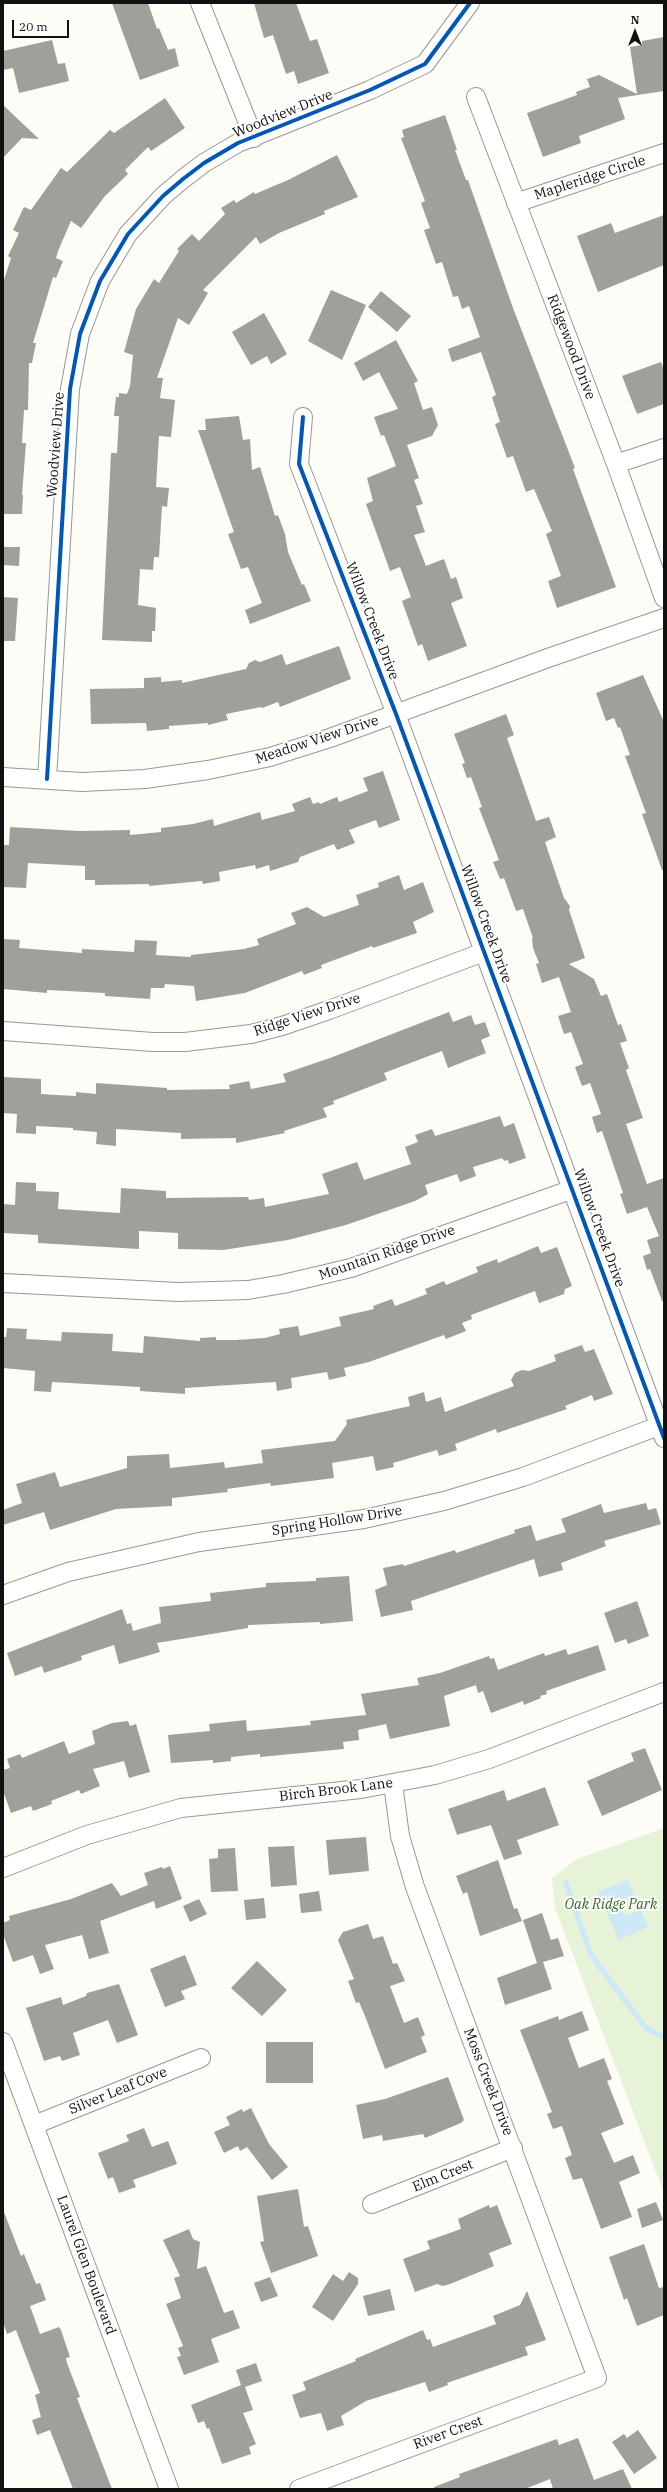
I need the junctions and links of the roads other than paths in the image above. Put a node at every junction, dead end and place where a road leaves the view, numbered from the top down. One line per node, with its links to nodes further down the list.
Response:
1 (200, 3): 4 (street)
2 (470, 3): 4 (street, Woodview Drive)
3 (476, 97): 6 (street, Ridgewood Drive)
4 (254, 138): 14 (street, Woodview Drive)
5 (664, 153): 6 (street, Mapleridge Circle)
6 (516, 202): 9 (street, Ridgewood Drive)
7 (303, 417): 12 (street, Willow Creek Drive)
8 (664, 448): 9 (street)
9 (616, 464): 10 (street, Ridgewood Drive)
10 (664, 598)
11 (664, 618): 12 (street, Meadow View Drive)
12 (396, 714): 14 (street, Meadow View Drive); 15 (street, Willow Creek Drive)
13 (3, 777): 14 (street, Meadow View Drive)
14 (47, 779)
15 (484, 952): 16 (street, Ridge View Drive); 17 (street, Willow Creek Drive)
16 (3, 1031)
17 (572, 1189): 18 (street, Mountain Ridge Drive); 19 (street, Willow Creek Drive)
18 (3, 1283)
19 (663, 1429): 20 (street, Spring Hollow Drive)
20 (3, 1595)
21 (664, 1692): 22 (street, Birch Brook Lane)
22 (393, 1784): 23 (street, Birch Brook Lane); 27 (street, Moss Creek Drive)
23 (3, 1868)
24 (3, 2042): 26 (street, Laurel Glen Boulevard)
25 (201, 2058): 26 (street, Silver Leaf Cove)
26 (34, 2124): 30 (street, Laurel Glen Boulevard)
27 (513, 2148): 28 (street, Elm Crest); 29 (street, Moss Creek Drive)
28 (372, 2204)
29 (597, 2378): 31 (street, River Crest)
30 (169, 2489)
31 (299, 2489)

